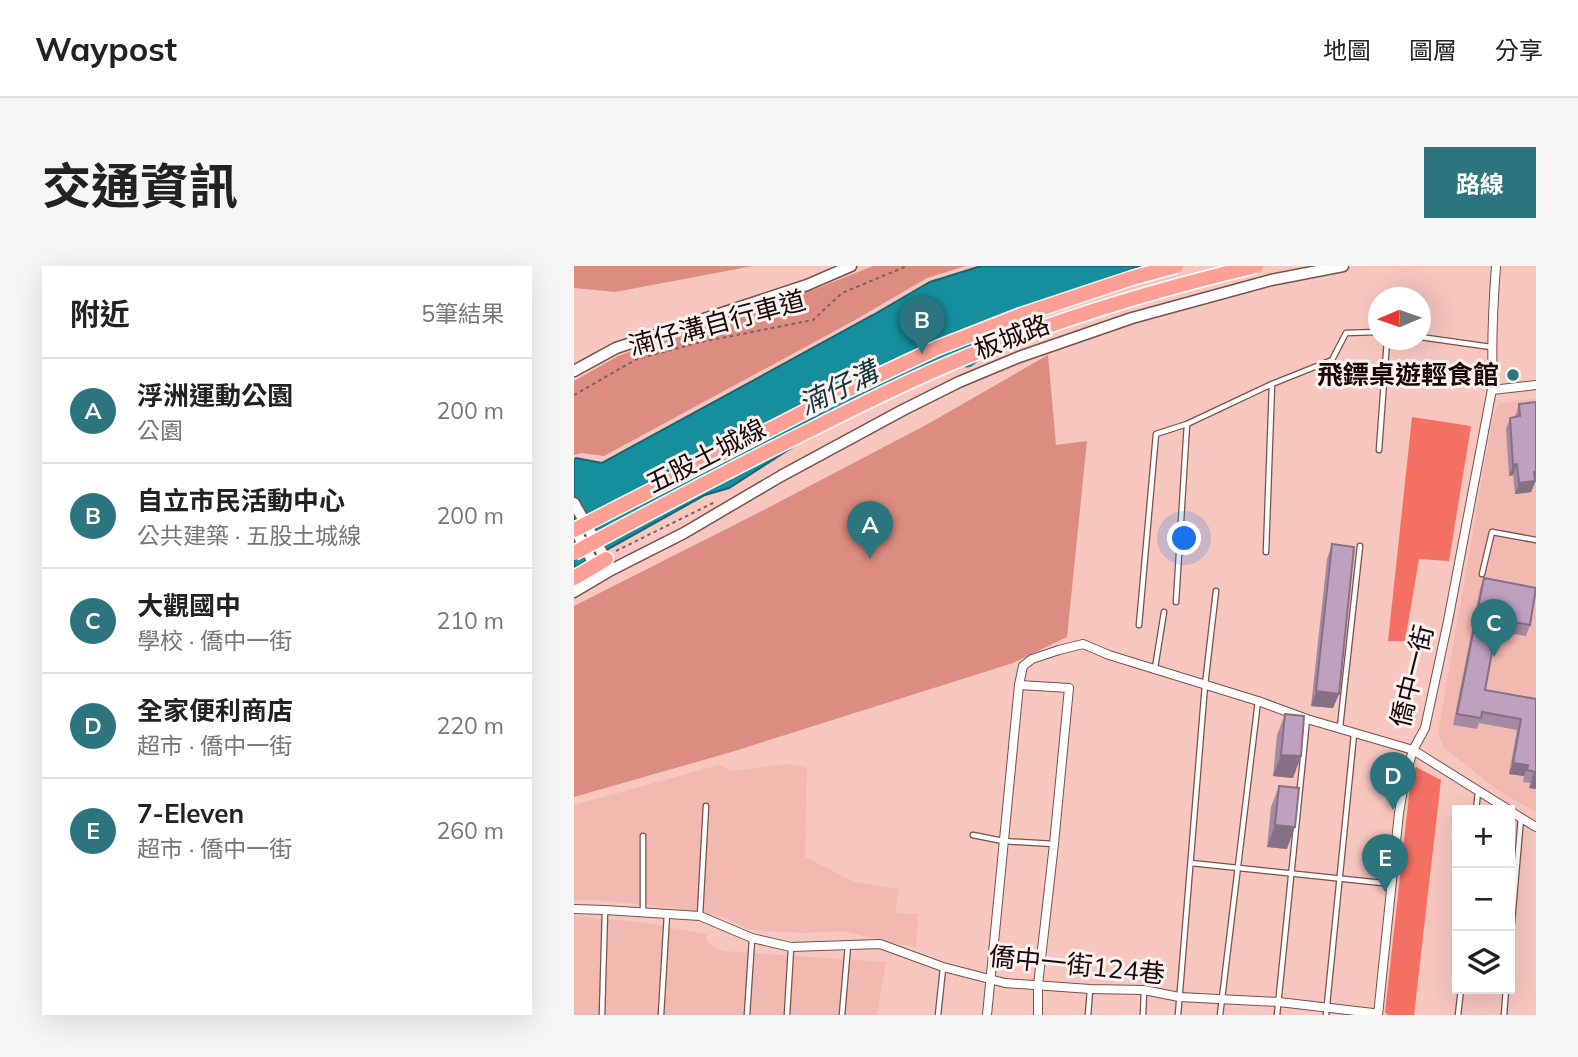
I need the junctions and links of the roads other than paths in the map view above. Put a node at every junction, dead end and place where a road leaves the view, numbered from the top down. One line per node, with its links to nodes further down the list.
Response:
1 (851, 266): 10 (street)
2 (1176, 266): 17 (highway, 五股土城線, bridge)
3 (1256, 266): 21 (highway, 五股土城線, bridge)
4 (1343, 266): 22 (street, 板城路)
5 (1496, 266): 8 (street, 僑中一街)
6 (1368, 332): 11 (lane)
7 (1431, 339): 8 (lane)
8 (1491, 347): 13 (street, 僑中一街)
9 (1386, 350): 15 (lane)
10 (574, 372)
11 (1272, 384): 14 (lane); 20 (lane)
12 (1536, 385): 13 (street)
13 (1492, 390): 36 (street, 僑中一街)
14 (1187, 424): 26 (lane); 28 (lane)
15 (1380, 450)
16 (574, 503): 22 (street, bridge)
17 (574, 529): 22 (street, bridge)
18 (1536, 540): 23 (lane)
19 (1360, 545): 34 (lane)
20 (1266, 552)
21 (574, 553)
22 (594, 568): 25 (street, 板城路)
23 (1482, 574)
24 (1216, 591): 31 (lane)
25 (574, 593)
26 (1175, 602)
27 (1164, 612): 29 (lane)
28 (1139, 625)
29 (1155, 669): 30 (street); 31 (street)
30 (1019, 685): 46 (street); 47 (street)
31 (1205, 685): 32 (street); 48 (lane)
32 (1258, 701): 33 (street); 49 (lane)
33 (1307, 719): 34 (street); 50 (lane)
34 (1339, 728): 35 (street)
35 (1354, 732): 36 (street); 51 (lane)
36 (1413, 750): 37 (street); 52 (street, 僑中一街)
37 (1478, 791): 38 (lane); 39 (street)
38 (1477, 805)
39 (1501, 805)
40 (706, 806): 57 (lane)
41 (1515, 814): 42 (street)
42 (1521, 818): 43 (street); 58 (lane)
43 (1536, 827)
44 (973, 835): 46 (lane)
45 (643, 836): 55 (lane)
46 (1003, 841): 47 (lane); 63 (street)
47 (1054, 844): 64 (street)
48 (1191, 863): 49 (lane); 69 (lane)
49 (1237, 868): 50 (lane); 70 (lane)
50 (1292, 874): 51 (lane); 71 (lane)
51 (1339, 879): 52 (lane); 72 (lane)
52 (1392, 884): 86 (street, 僑中一街)
53 (574, 909): 54 (street, 僑中一街124巷)
54 (605, 910): 55 (street, 僑中一街124巷); 73 (lane)
55 (643, 912): 56 (street, 僑中一街124巷)
56 (667, 914): 57 (street, 僑中一街124巷); 74 (lane)
57 (700, 916): 59 (street, 僑中一街124巷)
58 (1511, 931)
59 (752, 938): 61 (street, 僑中一街124巷); 75 (lane)
60 (848, 944): 61 (street, 僑中一街124巷); 62 (street, 僑中一街124巷); 77 (lane)
61 (791, 947): 76 (lane)
62 (943, 967): 63 (street, 僑中一街124巷); 78 (lane)
63 (990, 980): 64 (street, 僑中一街124巷); 79 (street)
64 (1038, 985): 65 (street, 僑中一街124巷); 80 (street)
65 (1090, 989): 66 (street, 僑中一街124巷); 81 (lane)
66 (1144, 990): 69 (street, 僑中一街124巷); 82 (lane)
67 (1460, 994): 87 (lane)
68 (1506, 994): 88 (lane)
69 (1179, 997): 70 (street, 僑中一街124巷); 83 (lane)
70 (1222, 1000): 71 (street, 僑中一街124巷); 84 (lane)
71 (1279, 1002): 72 (street, 僑中一街124巷); 85 (lane)
72 (1326, 1011): 86 (street, 僑中一街124巷)
73 (602, 1015)
74 (661, 1015)
75 (747, 1015)
76 (787, 1015)
77 (842, 1015)
78 (938, 1015)
79 (986, 1015)
80 (1038, 1015)
81 (1088, 1015)
82 (1143, 1015)
83 (1178, 1015)
84 (1220, 1015)
85 (1277, 1015)
86 (1377, 1015)
87 (1458, 1015)
88 (1504, 1015)

